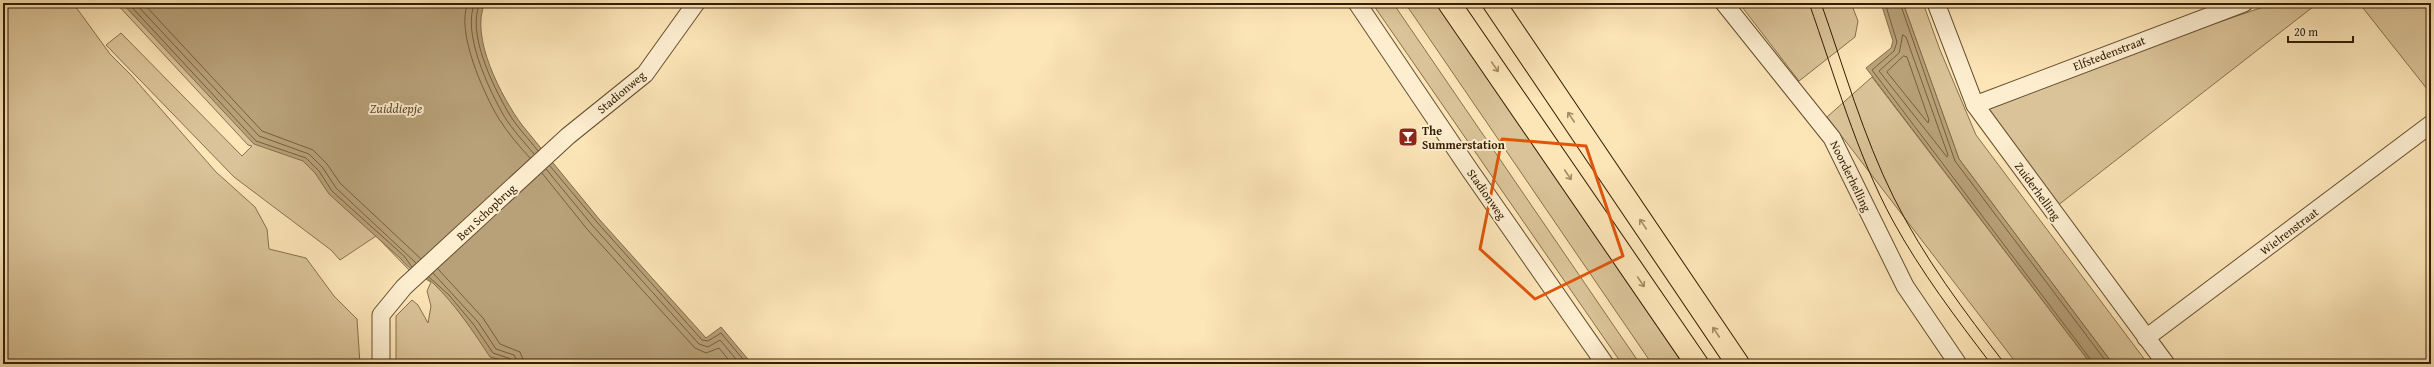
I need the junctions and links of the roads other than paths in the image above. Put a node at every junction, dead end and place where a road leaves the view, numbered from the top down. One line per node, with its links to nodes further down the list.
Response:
1 (696, 3): 10 (street, Stadionweg)
2 (1357, 3): 13 (street, Stadionweg)
3 (1449, 3): 14 (main road, one-way to 14)
4 (1494, 3): 15 (main road, one-way to 4)
5 (1724, 3): 16 (street, Noorderhelling)
6 (1936, 3): 8 (street, Zuiderhelling)
7 (2244, 3): 8 (street, Elfstedenstraat)
8 (1975, 104): 11 (street, Zuiderhelling)
9 (2431, 124): 11 (street, Wielrenstraat)
10 (568, 136): 12 (street, Ben Schopbrug)
11 (2146, 338): 17 (street, Zuiderhelling)
12 (381, 364)
13 (1605, 364)
14 (1697, 364)
15 (1738, 364)
16 (1957, 364)
17 (2166, 364)

